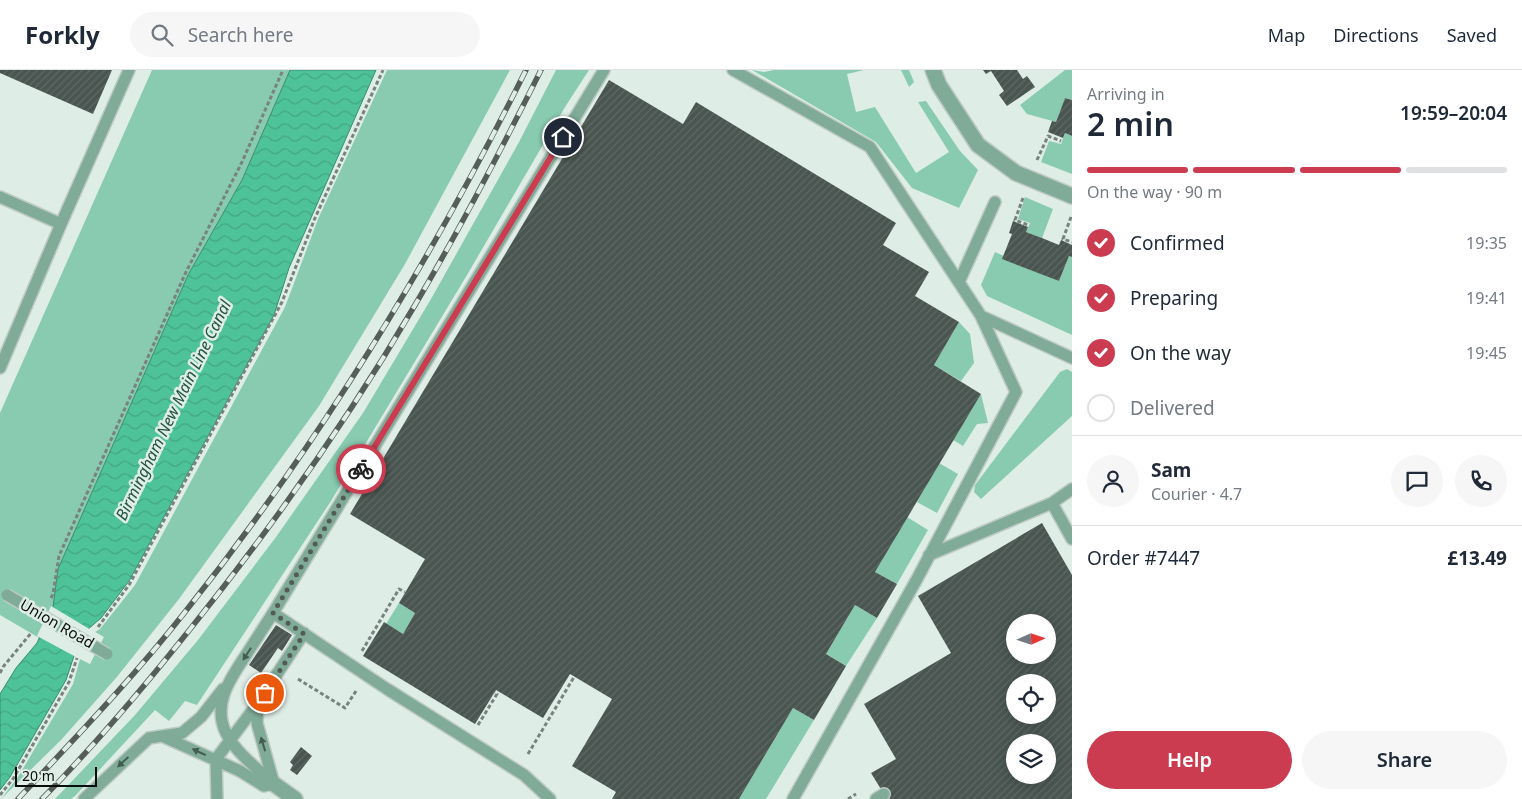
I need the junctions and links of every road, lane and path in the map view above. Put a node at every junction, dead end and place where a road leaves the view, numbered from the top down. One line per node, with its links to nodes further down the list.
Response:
1 (129, 70): 14 (lane)
2 (282, 70): 27 (path)
3 (383, 70): 30 (path)
4 (604, 70): 28 (lane)
5 (733, 70): 17 (lane)
6 (933, 70): 10 (street)
7 (1061, 141): 8 (path)
8 (1035, 165)
9 (1025, 193): 15 (path)
10 (1072, 196)
11 (0, 197): 14 (lane)
12 (995, 202): 17 (lane)
13 (1072, 214): 16 (path)
14 (60, 224): 20 (lane)
15 (1028, 225)
16 (1072, 242)
17 (958, 282): 18 (lane)
18 (981, 316): 19 (lane); 24 (lane)
19 (1072, 358)
20 (0, 368)
21 (1072, 489): 22 (lane)
22 (1052, 503): 23 (lane); 24 (lane)
23 (1072, 540)
24 (929, 556): 53 (lane)
25 (406, 592): 34 (path)
26 (7, 595): 33 (lane, Union Road, bridge)
27 (48, 603)
28 (273, 613): 31 (lane); 38 (lane, one-way to 38)
29 (34, 629): 35 (path)
30 (91, 630)
31 (304, 634): 41 (lane); 52 (lane)
32 (78, 654): 48 (path)
33 (107, 654)
34 (359, 656)
35 (0, 673)
36 (293, 676): 39 (path)
37 (574, 677): 45 (path)
38 (227, 684): 43 (lane); 44 (lane)
39 (360, 685)
40 (494, 692): 42 (path)
41 (262, 698): 44 (lane); 47 (lane, one-way to 41)
42 (477, 728)
43 (162, 736): 46 (lane, one-way to 43); 49 (lane, one-way to 49)
44 (231, 740): 46 (lane); 47 (lane)
45 (526, 758)
46 (216, 759): 47 (lane); 50 (lane)
47 (274, 784): 51 (street)
48 (0, 795)
49 (84, 799)
50 (217, 799)
51 (295, 799)
52 (550, 799)
53 (793, 799)

